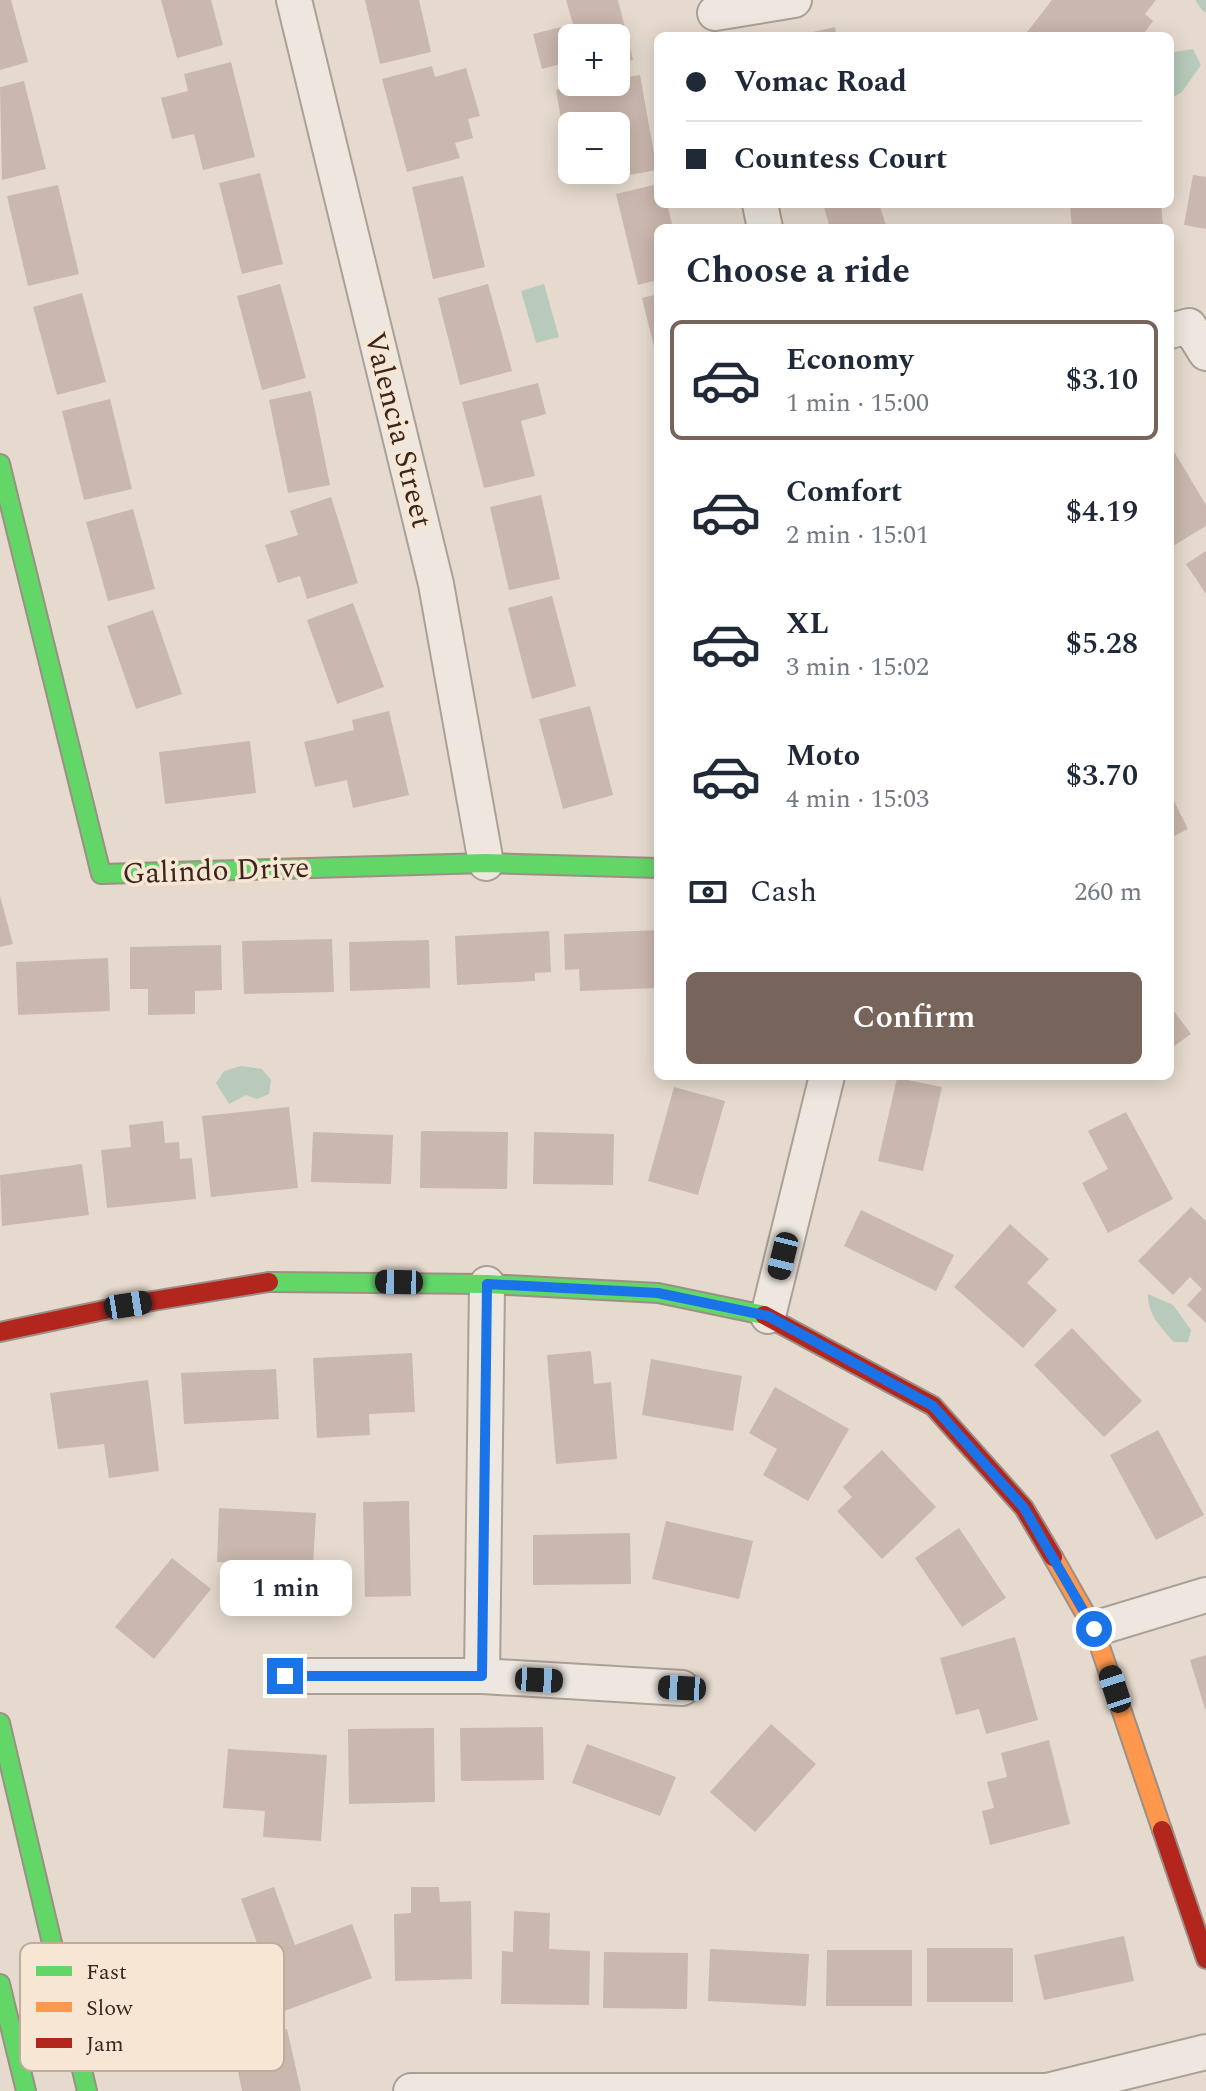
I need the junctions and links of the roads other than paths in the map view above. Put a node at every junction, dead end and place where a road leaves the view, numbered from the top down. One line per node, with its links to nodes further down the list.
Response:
1 (294, 0): 7 (street, Valencia Street)
2 (794, 0): 3 (street)
3 (716, 16)
4 (1174, 330): 5 (street)
5 (1206, 353)
6 (0, 464): 7 (street, Galindo Drive)
7 (486, 863): 8 (street, Galindo Drive)
8 (654, 868)
9 (826, 1080): 11 (street)
10 (487, 1284): 11 (street); 12 (street); 16 (street)
11 (768, 1316): 14 (street)
12 (0, 1332)
13 (1206, 1595): 14 (street)
14 (1094, 1629): 20 (street)
15 (285, 1676): 16 (street)
16 (482, 1676): 17 (street)
17 (682, 1688)
18 (0, 1723): 19 (street)
19 (52, 1943)
20 (1206, 1959)
21 (0, 1984): 23 (street)
22 (1206, 2052): 28 (street)
23 (20, 2066)
24 (21, 2071): 26 (street)
25 (82, 2071): 27 (street)
26 (26, 2091)
27 (87, 2091)
28 (411, 2091)

